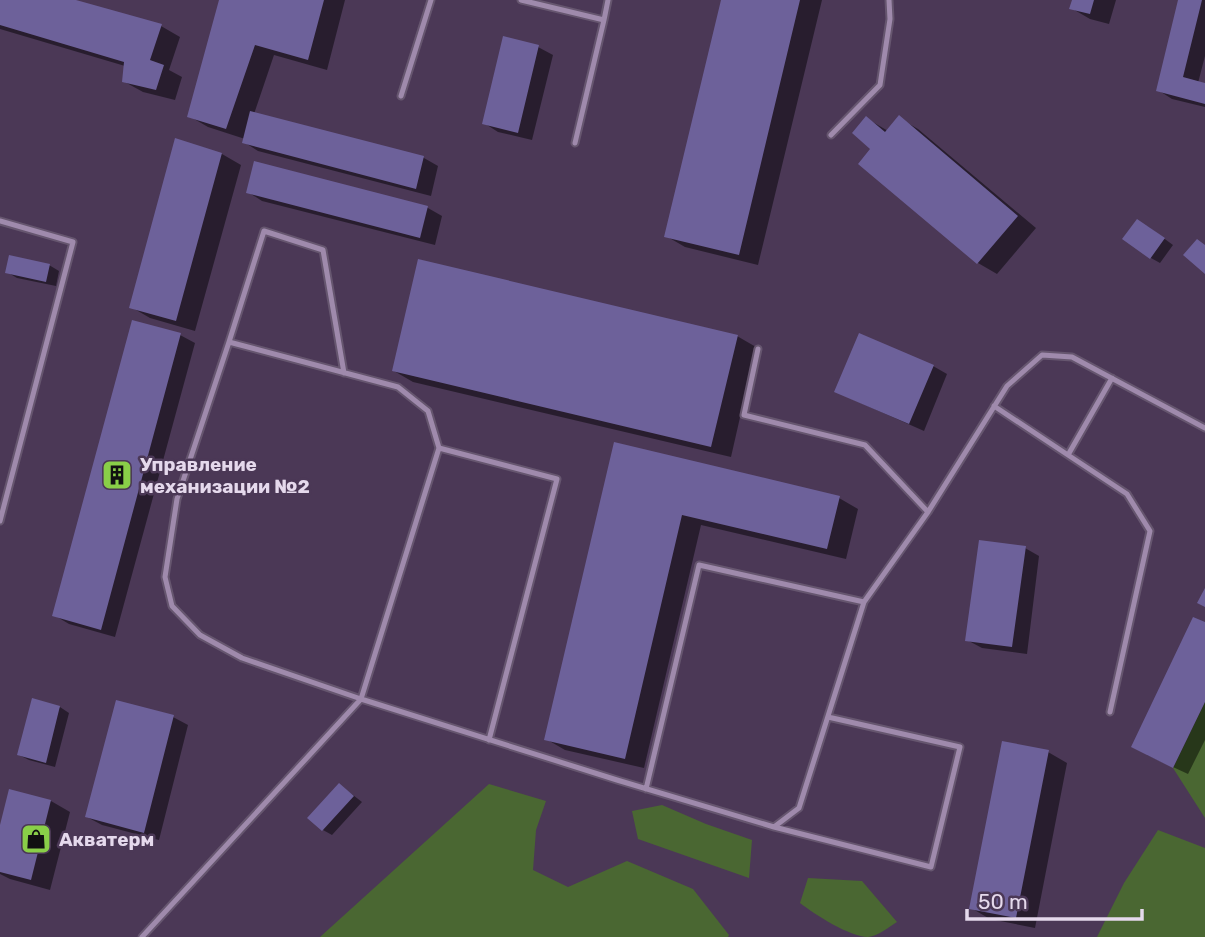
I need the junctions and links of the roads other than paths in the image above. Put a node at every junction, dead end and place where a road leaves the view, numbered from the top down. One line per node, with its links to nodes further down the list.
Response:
1 (431, 0): 8 (lane)
2 (521, 0): 6 (lane)
3 (561, 0): 6 (lane)
4 (608, 0): 7 (lane)
5 (889, 0): 9 (lane)
6 (559, 9): 7 (lane)
7 (604, 20): 10 (lane)
8 (401, 96)
9 (831, 135)
10 (575, 143)
11 (0, 221): 21 (lane)
12 (229, 342): 14 (lane); 14 (lane); 23 (lane)
13 (758, 349): 20 (lane)
14 (344, 373): 18 (lane)
15 (1112, 378): 16 (lane); 17 (lane); 19 (lane)
16 (994, 407): 19 (lane); 20 (lane)
17 (1205, 428)
18 (439, 449): 23 (lane); 26 (lane)
19 (1068, 455): 24 (lane)
20 (928, 512): 22 (lane)
21 (0, 521)
22 (864, 602): 25 (lane); 27 (lane)
23 (361, 699): 26 (lane); 29 (lane)
24 (1110, 712)
25 (828, 716): 28 (lane); 28 (lane)
26 (489, 740): 27 (lane)
27 (646, 789): 28 (lane)
28 (774, 827)
29 (142, 937)

